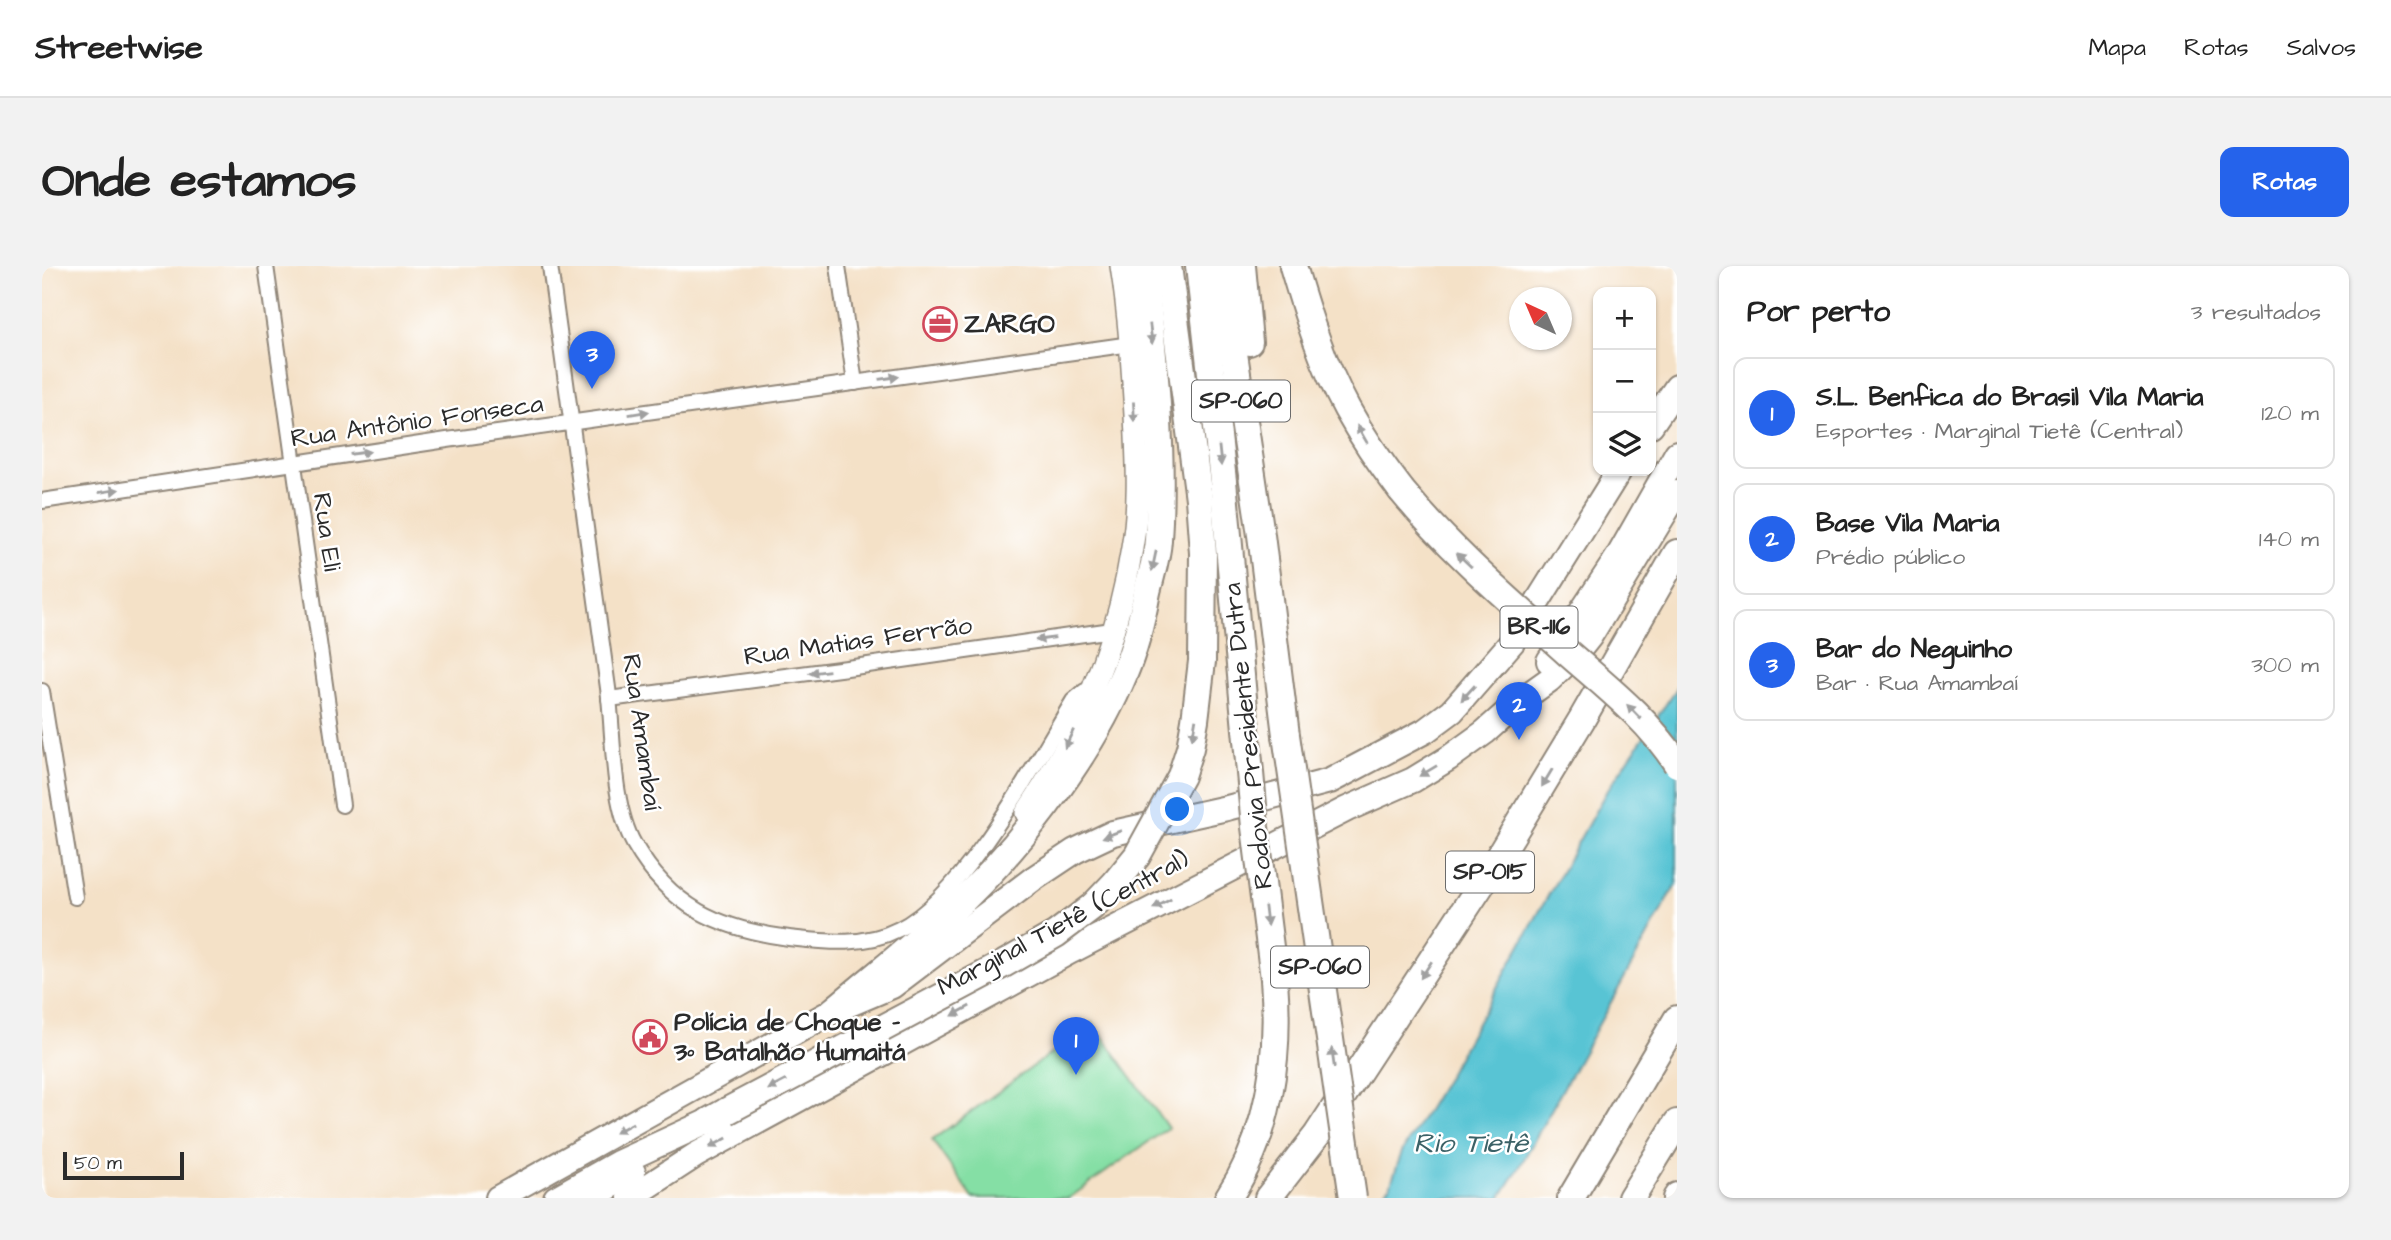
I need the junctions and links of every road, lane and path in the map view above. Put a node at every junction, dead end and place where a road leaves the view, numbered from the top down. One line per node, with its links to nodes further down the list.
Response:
1 (266, 266): 19 (street, Rua Eli)
2 (550, 266): 16 (street, Rua Amambaí)
3 (838, 266): 12 (street)
4 (1121, 266): 11 (main road)
5 (1143, 266): 34 (highway, one-way to 34)
6 (1168, 266): 38 (highway, one-way to 38, bridge)
7 (1199, 266): 44 (highway, Rodovia Presidente Dutra / SP-060, one-way to 44, bridge)
8 (1221, 266): 25 (highway, Rodovia Presidente Dutra / SP-060)
9 (1242, 266): 25 (highway)
10 (1293, 266): 32 (highway, BR-116, one-way to 10, bridge)
11 (1131, 344): 12 (street, Rua Antônio Fonseca, one-way to 11); 28 (main road, one-way to 28)
12 (855, 383): 16 (street, Rua Antônio Fonseca, one-way to 12)
13 (1677, 387): 15 (highway)
14 (1677, 408): 17 (highway)
15 (1656, 418)
16 (572, 424): 19 (street, Rua Antônio Fonseca, one-way to 16); 31 (street, Rua Amambaí)
17 (1656, 438)
18 (1677, 453): 27 (highway)
19 (293, 463): 23 (street, Rua Antônio Fonseca, one-way to 19); 33 (street, Rua Eli)
20 (1616, 476): 24 (highway)
21 (1629, 476): 24 (highway)
22 (1677, 493): 27 (highway)
23 (42, 501)
24 (1580, 533): 36 (highway, one-way to 36)
25 (1261, 535): 46 (highway, Rodovia Presidente Dutra / SP-060, one-way to 25, bridge)
26 (1677, 553): 45 (highway, SP-015, one-way to 45)
27 (1582, 630): 43 (highway, Marginal Tietê (Central), one-way to 43)
28 (1112, 631): 29 (main road); 31 (street, Rua Matias Ferrão, one-way to 31)
29 (1094, 689): 31 (street, Rua Amambaí); 34 (main road, one-way to 34)
30 (42, 691): 35 (street)
31 (610, 699)
32 (1677, 764)
33 (342, 806)
34 (980, 881): 36 (highway)
35 (75, 897)
36 (833, 1011): 40 (highway, one-way to 40)
37 (1677, 1019): 47 (highway)
38 (718, 1116): 41 (highway); 42 (highway)
39 (1677, 1123): 48 (highway)
40 (498, 1198)
41 (556, 1198)
42 (592, 1198)
43 (630, 1198)
44 (1228, 1198)
45 (1268, 1198)
46 (1353, 1198)
47 (1571, 1198)
48 (1631, 1198)

